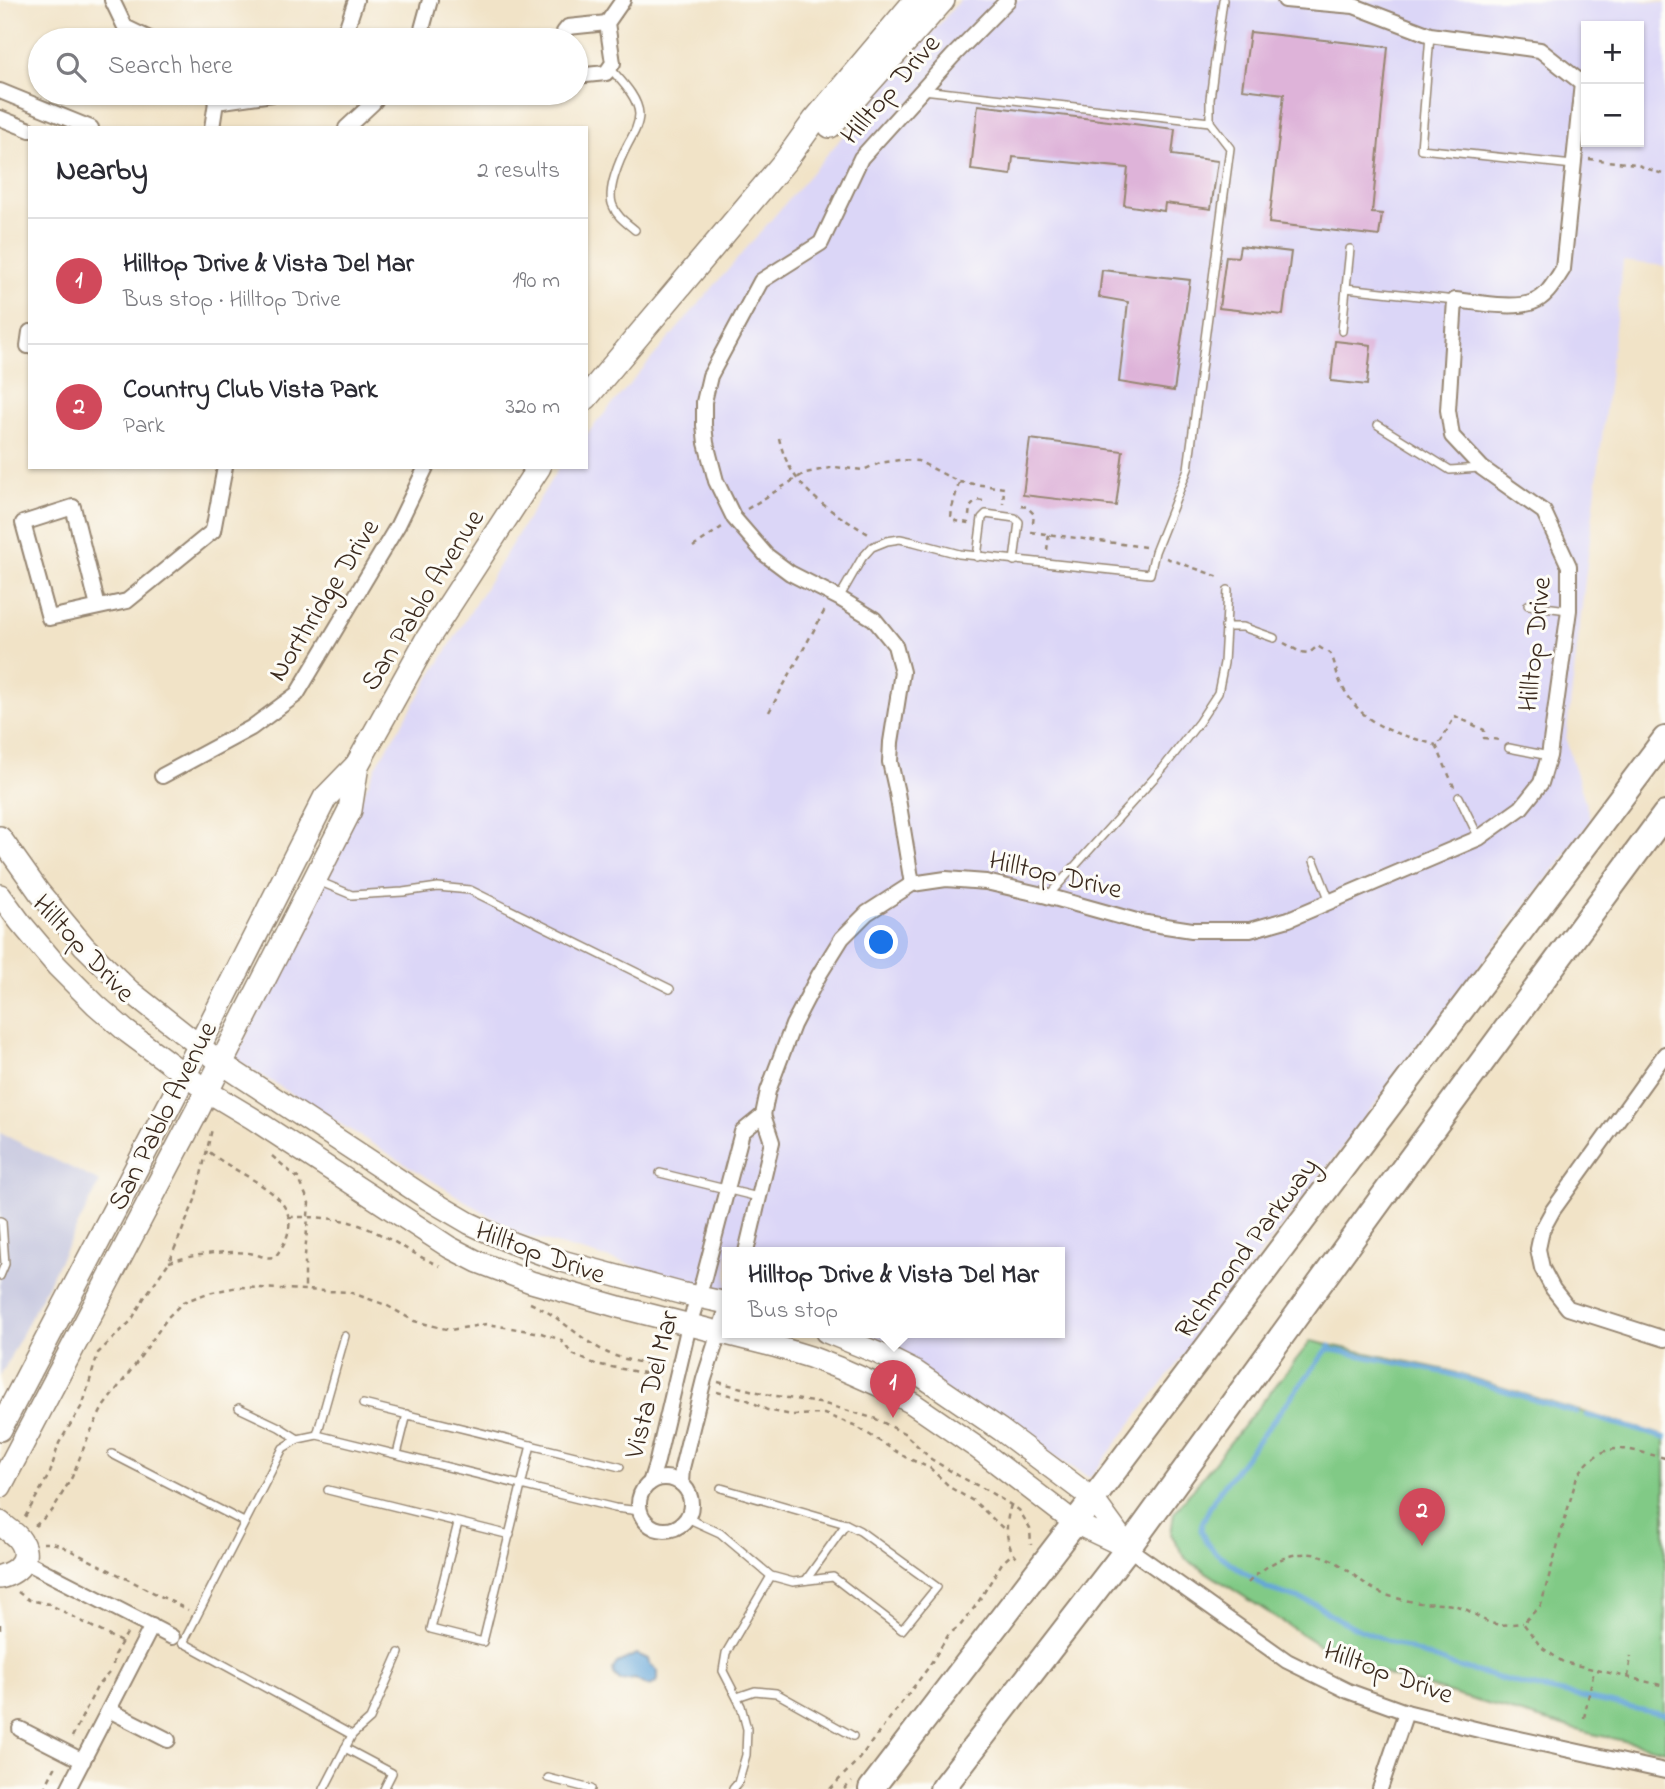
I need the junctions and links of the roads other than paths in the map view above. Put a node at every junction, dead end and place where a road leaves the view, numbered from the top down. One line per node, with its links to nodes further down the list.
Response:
1 (112, 0): 11 (street)
2 (356, 0): 12 (street)
3 (430, 0): 13 (street)
4 (623, 0): 10 (street)
5 (916, 0): 30 (main road)
6 (943, 0): 30 (main road)
7 (1007, 0): 18 (street, Hilltop Drive)
8 (1223, 0): 25 (lane)
9 (1285, 0): 15 (street)
10 (607, 23): 14 (street); 16 (street)
11 (127, 28)
12 (346, 28)
13 (422, 28)
14 (567, 28)
15 (1430, 36): 31 (street); 31 (lane)
16 (610, 68): 17 (street); 32 (lane)
17 (588, 74)
18 (923, 90): 25 (lane); 46 (street, Hilltop Drive)
19 (0, 91): 20 (street)
20 (28, 102)
21 (34, 105): 26 (street)
22 (213, 105): 27 (street)
23 (371, 105): 28 (street)
24 (0, 118): 29 (street)
25 (1210, 122): 44 (lane)
26 (86, 126)
27 (212, 126)
28 (348, 126)
29 (28, 129)
30 (786, 160): 37 (main road)
31 (1574, 161): 35 (street)
32 (635, 230)
33 (1350, 249): 34 (lane)
34 (1346, 288): 35 (lane); 36 (lane)
35 (1455, 300): 39 (street, Hilltop Drive)
36 (1342, 331)
37 (588, 396)
38 (1378, 425): 39 (lane)
39 (1482, 468): 49 (street, Hilltop Drive)
40 (225, 469): 48 (street)
41 (425, 469): 56 (street, Northridge Drive)
42 (538, 469): 55 (main road, San Pablo Avenue)
43 (977, 557): 44 (lane); 44 (lane); 46 (lane)
44 (1014, 561)
45 (1228, 590): 50 (lane)
46 (839, 598): 63 (street, Hilltop Drive)
47 (1528, 605): 49 (lane)
48 (98, 607): 48 (street)
49 (1569, 610): 54 (street, Hilltop Drive)
50 (1225, 627): 51 (lane); 65 (lane)
51 (1274, 638)
52 (1665, 739): 106 (highway, Richmond Parkway)
53 (1510, 745): 54 (lane)
54 (1549, 756): 60 (street, Hilltop Drive)
55 (357, 765): 62 (main road, San Pablo Avenue); 68 (main road, San Pablo Avenue)
56 (162, 776)
57 (1459, 797): 60 (lane)
58 (1665, 814): 115 (highway)
59 (0, 837): 68 (main road, Hilltop Drive)
60 (1479, 838): 66 (street, Hilltop Drive)
61 (1314, 861): 66 (lane)
62 (314, 880): 67 (lane); 70 (main road, San Pablo Avenue)
63 (912, 884): 65 (street, Hilltop Drive); 73 (street, Hilltop Drive)
64 (0, 895): 71 (main road, Hilltop Drive)
65 (1047, 896): 66 (street, Hilltop Drive)
66 (1329, 901)
67 (670, 989)
68 (199, 1045): 70 (main road, Hilltop Drive); 71 (main road, San Pablo Avenue)
69 (1665, 1054): 89 (street)
70 (221, 1063): 72 (main road, San Pablo Avenue); 80 (main road, Hilltop Drive)
71 (184, 1074): 72 (main road, Hilltop Drive); 93 (main road, San Pablo Avenue)
72 (207, 1091): 83 (main road, Hilltop Drive); 103 (main road, San Pablo Avenue)
73 (763, 1115): 75 (street, Vista Del Mar); 76 (street)
74 (660, 1173): 75 (lane)
75 (726, 1189): 76 (lane); 80 (street, Vista Del Mar)
76 (758, 1197): 78 (street)
77 (0, 1221): 79 (lane)
78 (747, 1247)
79 (0, 1276)
80 (698, 1296): 81 (main road, Hilltop Drive); 83 (street, Vista Del Mar)
81 (722, 1302)
82 (722, 1324): 84 (street, Vista Del Mar)
83 (689, 1325): 84 (main road, Hilltop Drive); 100 (street, Vista Del Mar)
84 (719, 1333): 85 (main road, Hilltop Drive); 101 (street, Vista Del Mar)
85 (722, 1334)
86 (345, 1336): 94 (lane)
87 (738, 1338): 112 (main road, Hilltop Drive)
88 (841, 1338): 106 (main road, Hilltop Drive)
89 (1665, 1339)
90 (363, 1404): 92 (lane)
91 (239, 1408): 95 (lane)
92 (407, 1414): 96 (lane); 98 (lane)
93 (0, 1429)
94 (317, 1435): 95 (lane); 98 (lane)
95 (298, 1439): 109 (lane)
96 (531, 1445): 99 (lane); 102 (lane)
97 (112, 1454): 109 (lane)
98 (397, 1454): 102 (lane)
99 (620, 1467)
100 (650, 1483): 101 (street); 107 (street)
101 (681, 1483): 108 (street)
102 (522, 1484): 107 (lane); 114 (lane)
103 (0, 1486)
104 (721, 1488): 113 (lane)
105 (328, 1490): 111 (lane)
106 (1093, 1499): 112 (highway, Richmond Parkway); 115 (main road, Hilltop Drive)
107 (640, 1511): 108 (street)
108 (687, 1518): 117 (lane)
109 (244, 1522): 121 (lane)
110 (11, 1523): 116 (main road)
111 (458, 1523): 114 (lane); 114 (lane)
112 (1076, 1523): 115 (main road, Hilltop Drive); 139 (highway, Richmond Parkway)
113 (846, 1524): 118 (lane); 118 (lane)
114 (510, 1535)
115 (1128, 1548): 125 (street, Hilltop Drive); 140 (highway)
116 (24, 1561): 119 (main road); 120 (street)
117 (771, 1576): 118 (lane); 123 (lane)
118 (806, 1580)
119 (6, 1583)
120 (152, 1626): 121 (street); 124 (street)
121 (178, 1640): 127 (lane)
122 (399, 1653): 127 (lane)
123 (737, 1698): 128 (lane); 138 (lane)
124 (109, 1710): 129 (street); 131 (street)
125 (1406, 1712): 132 (street, Hilltop Drive); 141 (street)
126 (20, 1729): 131 (street)
127 (352, 1735): 130 (lane)
128 (853, 1736)
129 (168, 1740)
130 (345, 1748): 135 (lane); 136 (lane)
131 (83, 1761): 134 (street)
132 (1665, 1771)
133 (548, 1779): 137 (lane)
134 (68, 1789)
135 (324, 1789)
136 (384, 1789)
137 (590, 1789)
138 (733, 1789)
139 (872, 1789)
140 (942, 1789)
141 (1380, 1789)

